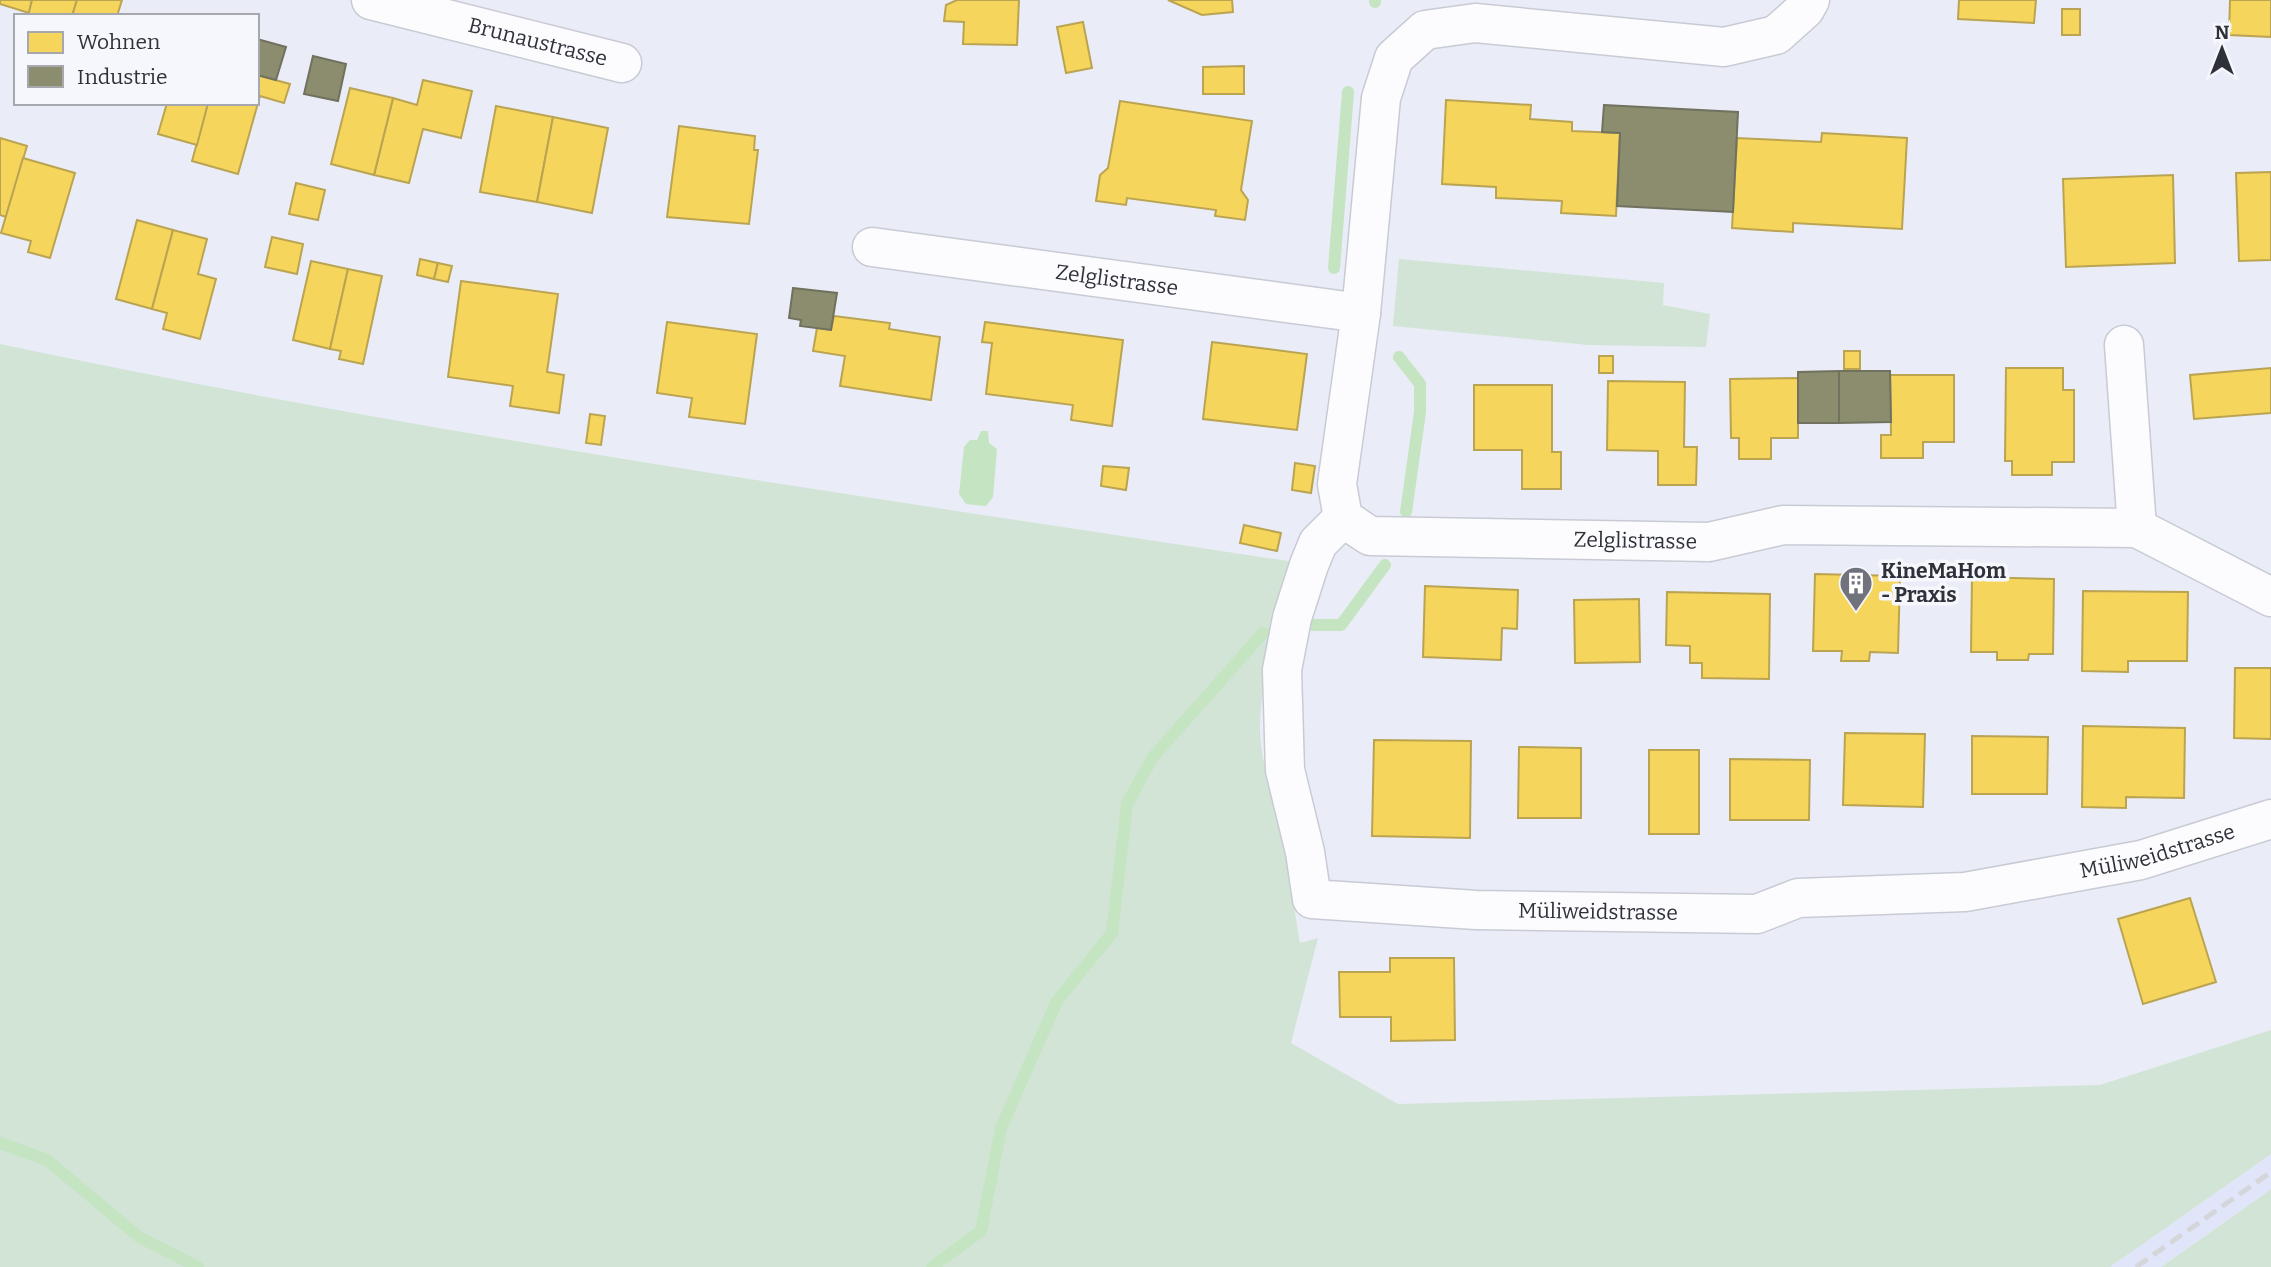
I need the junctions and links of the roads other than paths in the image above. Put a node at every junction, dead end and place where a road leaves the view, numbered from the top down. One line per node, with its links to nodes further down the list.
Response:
1 (371, 0): 3 (street, Brunaustrasse)
2 (1810, 0): 5 (street)
3 (622, 63)
4 (872, 247): 5 (street, Zelglistrasse)
5 (1361, 313): 7 (street)
6 (2123, 345): 8 (street)
7 (1343, 518): 8 (street, Zelglistrasse); 10 (street, Müliweidstrasse)
8 (2137, 528): 9 (street, Zelglistrasse)
9 (2271, 597)
10 (2271, 819)

